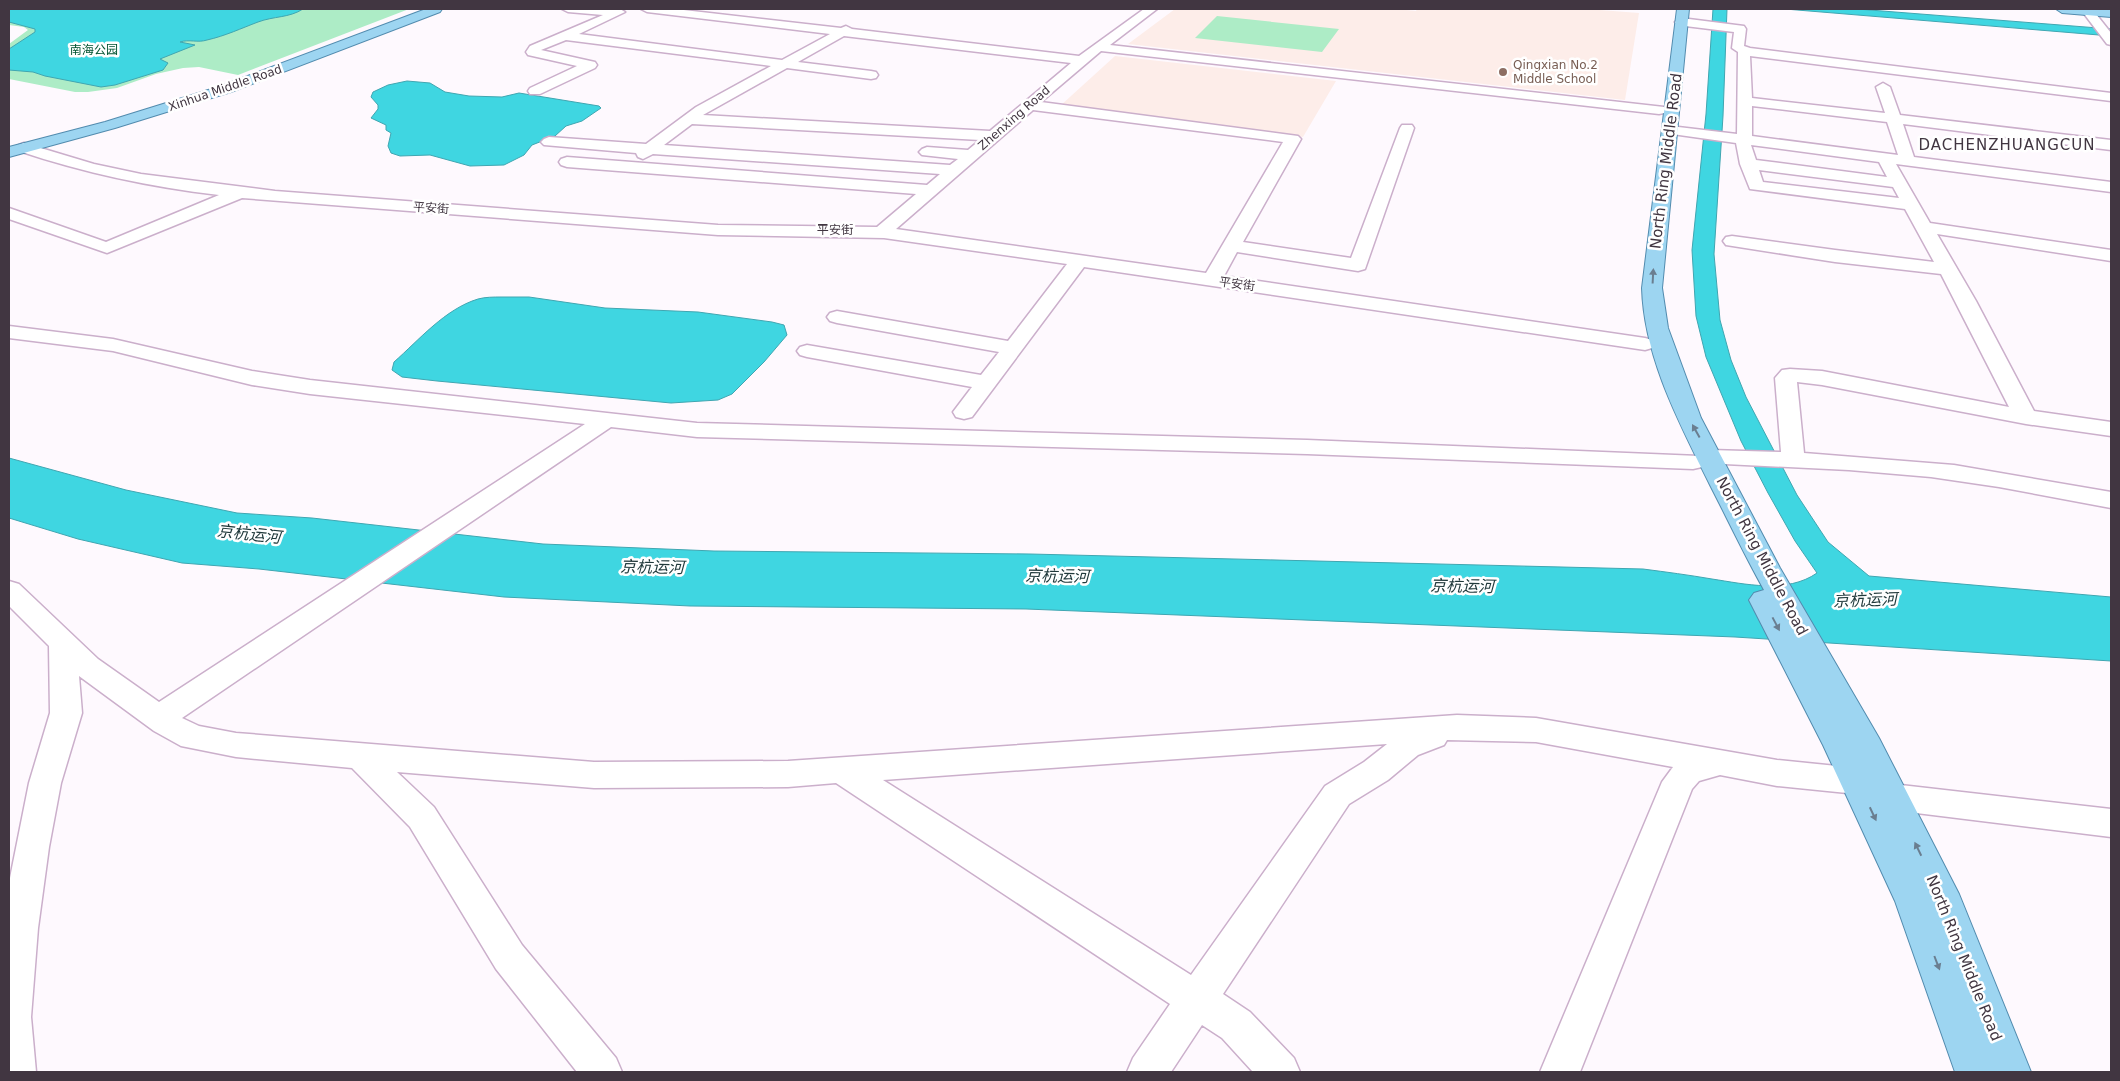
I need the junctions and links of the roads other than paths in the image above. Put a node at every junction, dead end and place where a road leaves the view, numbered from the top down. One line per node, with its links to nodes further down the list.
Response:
1 (426, 9): 45 (main road, Xinhua Middle Road)
2 (436, 9): 45 (main road, Xinhua Middle Road)
3 (568, 9): 9 (street)
4 (642, 9): 9 (street)
5 (647, 9): 15 (street)
6 (1151, 9): 18 (street, Zhenxing Road)
7 (2062, 9): 8 (main road)
8 (2088, 11): 11 (main road); 17 (street)
9 (619, 12): 13 (street)
10 (1679, 13): 22 (street); 32 (main road, North Ring Middle Road); 37 (main road, North Ring Middle Road)
11 (2111, 13)
12 (865, 20): 15 (street)
13 (589, 25): 14 (street); 16 (street)
14 (609, 28)
15 (843, 32): 20 (street); 21 (street)
16 (565, 36): 23 (street); 26 (street)
17 (2111, 41)
18 (1097, 47): 21 (street, Zhenxing Road); 32 (street)
19 (786, 50): 20 (street)
20 (805, 52): 23 (street)
21 (1081, 60): 31 (street, Zhenxing Road)
22 (1748, 62): 28 (street); 29 (street)
23 (784, 64): 24 (street); 33 (street)
24 (871, 76)
25 (1867, 82): 27 (street)
26 (535, 91)
27 (1888, 92): 30 (street); 34 (street)
28 (2111, 97)
29 (1745, 101): 34 (street); 41 (street)
30 (1907, 104)
31 (1029, 105): 40 (street, Zhenxing Road); 65 (street)
32 (1659, 110): 72 (main road, North Ring Middle Road)
33 (688, 119): 35 (street); 38 (street)
34 (1894, 119): 44 (street); 50 (street)
35 (801, 126): 40 (street); 48 (street)
36 (1407, 128): 65 (street)
37 (1670, 130): 41 (street); 81 (main road, North Ring Middle Road, one-way to 37)
38 (667, 135): 39 (street); 42 (street)
39 (686, 136)
40 (993, 136): 47 (street, Zhenxing Road)
41 (1745, 140): 49 (street); 52 (street)
42 (648, 141): 43 (street); 48 (street); 53 (street)
43 (549, 142)
44 (2111, 145)
45 (12, 148): 59 (street, 平安街)
46 (912, 151): 47 (street)
47 (971, 155): 54 (street, Zhenxing Road)
48 (769, 157): 54 (street); 55 (street)
49 (1884, 157): 50 (street); 56 (street)
50 (1907, 160): 57 (street)
51 (567, 162): 53 (street)
52 (1748, 164): 56 (street); 60 (street)
53 (626, 166): 55 (street)
54 (954, 170): 58 (street, Zhenxing Road)
55 (750, 176): 58 (street)
56 (1899, 183): 60 (street)
57 (2111, 187)
58 (930, 190): 63 (street, Zhenxing Road)
59 (241, 192): 61 (street); 63 (street, 平安街)
60 (1912, 205): 62 (street)
61 (9, 213)
62 (1924, 226): 66 (street); 68 (street)
63 (882, 232): 67 (street, 平安街)
64 (1732, 242): 68 (street)
65 (1231, 246): 69 (street)
66 (2111, 255)
67 (1079, 261): 69 (street, 平安街); 73 (street)
68 (1948, 269): 77 (street)
69 (1212, 280): 72 (street, 平安街)
70 (837, 317): 73 (street)
71 (9, 332): 78 (street)
72 (1645, 344): 81 (main road, North Ring Middle Road)
73 (1013, 348): 75 (street)
74 (807, 352): 75 (street)
75 (986, 383): 76 (street)
76 (964, 412)
77 (2026, 417): 79 (street); 80 (street)
78 (607, 420): 81 (street); 86 (street)
79 (2111, 429)
80 (1793, 459): 81 (street); 82 (street)
81 (1702, 460): 85 (main road, North Ring Middle Road)
82 (2111, 500)
83 (9, 590): 84 (street)
84 (63, 643): 86 (street); 95 (street)
85 (1808, 664): 91 (main road, North Ring Middle Road); 92 (main road, North Ring Middle Road)
86 (158, 718): 88 (street)
87 (1457, 727): 89 (street); 90 (street); 94 (street)
88 (361, 757): 90 (street); 96 (street)
89 (1720, 763): 91 (street); 99 (street)
90 (841, 770): 94 (street)
91 (1857, 781): 100 (main road, North Ring Middle Road, one-way to 100)
92 (1892, 797): 93 (street); 101 (main road, North Ring Middle Road, one-way to 92)
93 (2111, 823)
94 (1196, 1000): 97 (street); 98 (street)
95 (16, 1072)
96 (602, 1072)
97 (1147, 1072)
98 (1280, 1072)
99 (1560, 1072)
100 (1976, 1072)
101 (2010, 1072)

